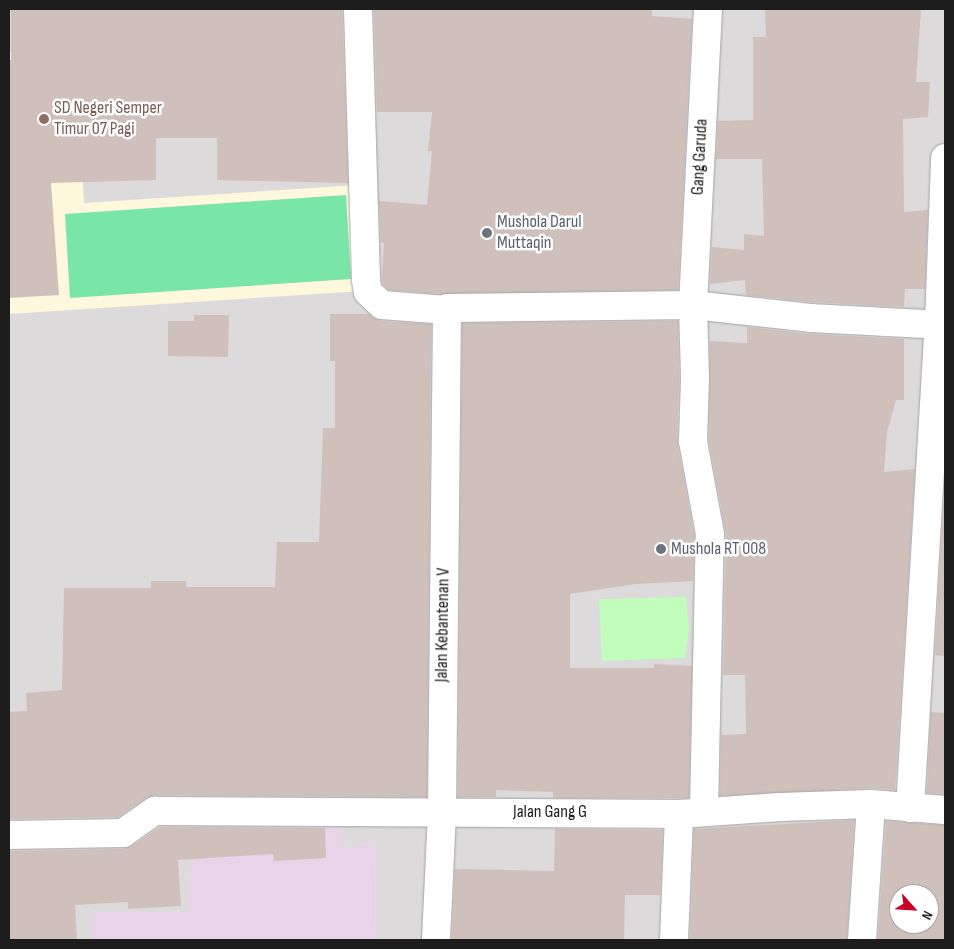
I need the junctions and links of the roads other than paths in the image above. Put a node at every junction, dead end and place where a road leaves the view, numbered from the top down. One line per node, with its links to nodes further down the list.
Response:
1 (358, 9): 5 (street)
2 (708, 9): 4 (street, Gang Garuda)
3 (945, 158): 6 (street)
4 (693, 305): 5 (street); 6 (street); 11 (street, Gang Garuda)
5 (447, 310): 10 (street, Jalan Kebantenan V)
6 (942, 325): 8 (street)
7 (871, 804): 8 (street, Jalan Gang G); 11 (street, Jalan Gang G); 15 (street)
8 (910, 808): 9 (street, Jalan Gang G)
9 (945, 810)
10 (442, 812): 11 (street, Jalan Gang G); 12 (street, Jalan Gang G); 13 (street, Jalan Kebantenan V)
11 (691, 812): 14 (street, Gang Garuda)
12 (9, 835)
13 (436, 940)
14 (674, 940)
15 (862, 940)

